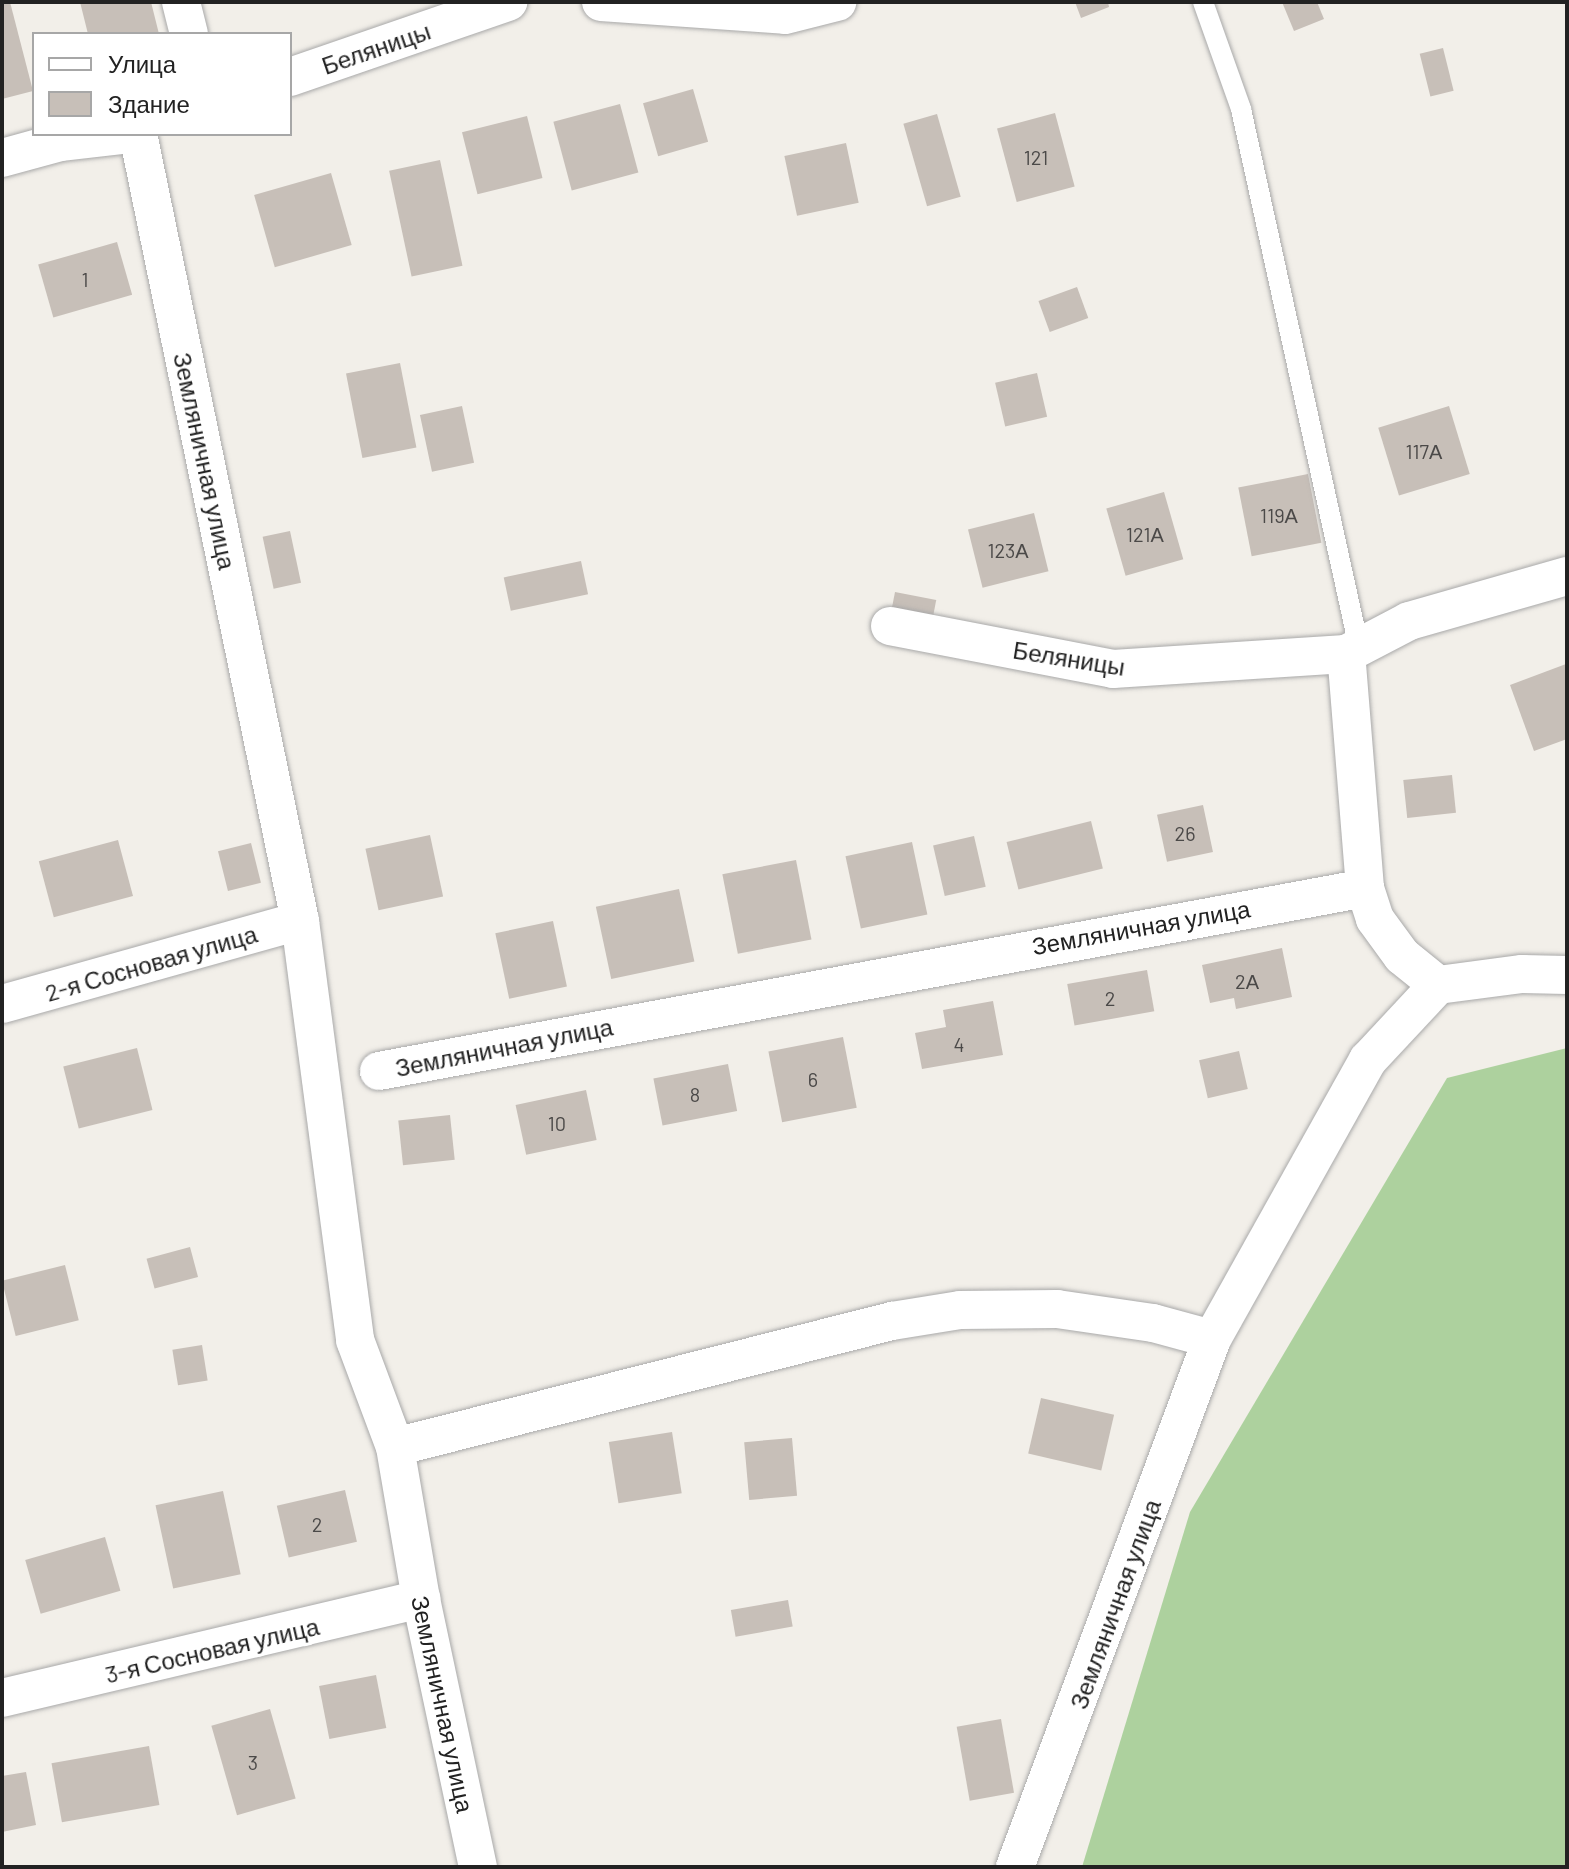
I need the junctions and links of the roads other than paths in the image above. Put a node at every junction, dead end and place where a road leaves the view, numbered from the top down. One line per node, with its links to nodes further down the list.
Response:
1 (181, 2): 6 (street)
2 (508, 2): 7 (street, Беляницы)
3 (601, 2): 4 (street)
4 (837, 2)
5 (1203, 2): 13 (lane)
6 (188, 32)
7 (292, 76)
8 (112, 136): 10 (street)
9 (138, 136): 15 (street, Земляничная улица)
10 (2, 158)
11 (1567, 576): 13 (street, Беляницы)
12 (890, 626): 13 (street, Беляницы)
13 (1352, 649): 14 (street)
14 (1365, 888): 17 (street); 19 (street, Земляничная улица)
15 (300, 921): 18 (street, 2-я Сосновая улица); 21 (street, Земляничная улица)
16 (1567, 975): 17 (street)
17 (1438, 985): 20 (street, Земляничная улица)
18 (2, 1004)
19 (379, 1071)
20 (1212, 1339): 21 (street); 25 (street, Земляничная улица)
21 (395, 1447): 22 (street, Земляничная улица)
22 (421, 1599): 23 (street, 3-я Сосновая улица); 24 (street, Земляничная улица)
23 (2, 1698)
24 (478, 1867)
25 (1015, 1867)

